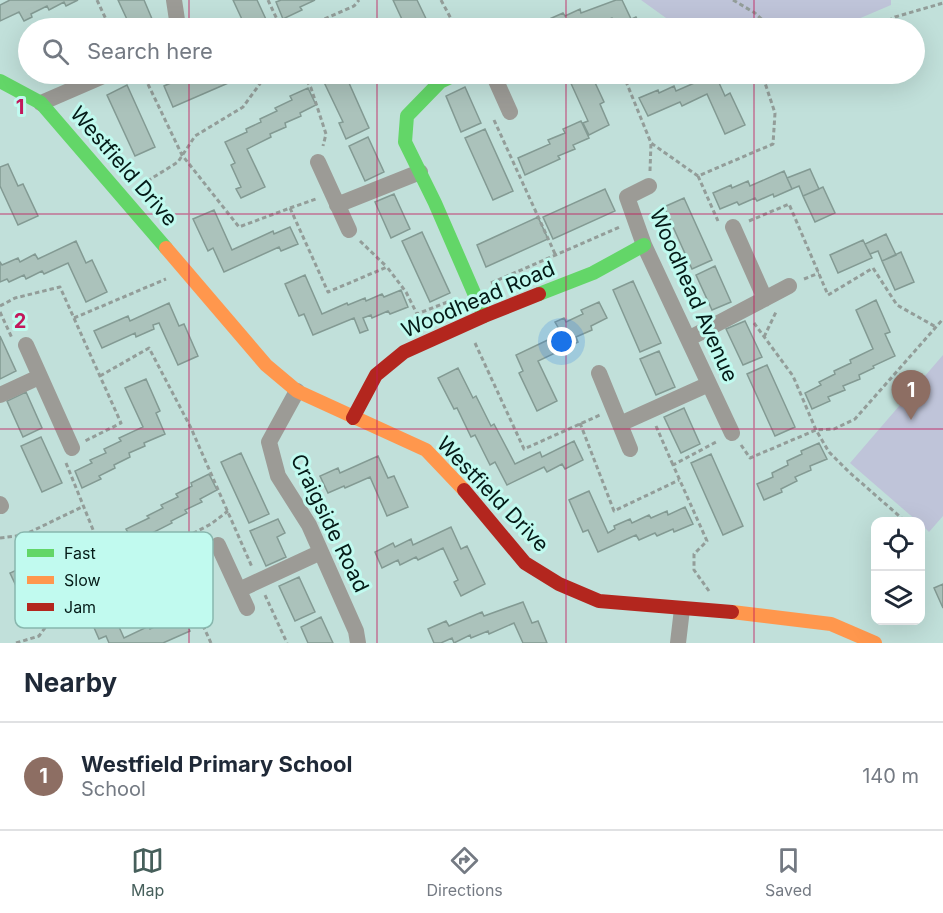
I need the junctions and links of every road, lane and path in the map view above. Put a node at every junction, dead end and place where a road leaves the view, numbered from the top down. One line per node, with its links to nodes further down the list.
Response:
1 (97, 0): 8 (path)
2 (174, 0): 9 (street)
3 (268, 0): 10 (path)
4 (359, 0): 11 (path)
5 (441, 0): 12 (path)
6 (733, 0): 13 (path)
7 (943, 3): 14 (path)
8 (105, 18)
9 (177, 18)
10 (276, 18)
11 (327, 18)
12 (451, 18)
13 (760, 18)
14 (895, 18)
15 (0, 81): 24 (street, Westfield Drive)
16 (86, 84): 24 (street)
17 (148, 84): 28 (path)
18 (260, 84): 28 (path)
19 (309, 84): 29 (path)
20 (438, 84): 30 (street)
21 (497, 84): 25 (street)
22 (627, 84): 27 (path)
23 (765, 84): 31 (path)
24 (41, 104): 33 (street, Westfield Drive)
25 (510, 112)
26 (492, 115): 40 (path)
27 (651, 143): 31 (path); 32 (path)
28 (182, 155): 33 (path); 35 (path)
29 (318, 162): 34 (street)
30 (420, 172): 34 (street); 44 (street)
31 (698, 176): 37 (path)
32 (649, 186): 36 (street, Woodhead Avenue)
33 (125, 198): 42 (street, Westfield Drive)
34 (335, 200): 35 (path); 38 (street)
35 (290, 208): 41 (path)
36 (635, 220): 39 (street, Woodhead Avenue); 40 (path)
37 (733, 227): 45 (street); 53 (path)
38 (349, 230): 41 (path)
39 (644, 245): 49 (street, Woodhead Road); 54 (street, Woodhead Avenue)
40 (556, 256): 44 (path)
41 (387, 267): 44 (path)
42 (186, 270): 50 (path); 60 (street, Westfield Drive)
43 (789, 286): 45 (street)
44 (473, 291): 49 (street)
45 (765, 299): 47 (street)
46 (0, 306): 50 (path)
47 (744, 310): 54 (street); 67 (path)
48 (0, 312): 55 (path)
49 (484, 316): 52 (street, Woodhead Road)
50 (74, 318): 57 (path)
51 (943, 319): 53 (path)
52 (467, 325): 64 (street, Woodhead Road); 65 (path)
53 (936, 327): 67 (path)
54 (688, 339): 59 (street, Woodhead Avenue)
55 (26, 345): 58 (street)
56 (599, 373): 62 (street)
57 (100, 376): 69 (path); 74 (path)
58 (39, 377): 61 (street); 69 (street)
59 (709, 384): 63 (street); 68 (street, Woodhead Avenue)
60 (297, 391): 64 (street, Westfield Drive); 82 (street, Craigside Road)
61 (0, 395)
62 (614, 408): 65 (path); 66 (street)
63 (649, 411): 66 (street); 71 (path)
64 (353, 418): 86 (street, Westfield Drive)
65 (580, 423): 72 (path)
66 (620, 424): 70 (street)
67 (816, 430): 68 (path); 75 (path)
68 (732, 433): 71 (path)
69 (72, 448): 73 (path)
70 (630, 449)
71 (673, 465): 72 (path)
72 (679, 480): 87 (path)
73 (85, 506): 76 (path); 77 (path)
74 (228, 511): 78 (path); 83 (path)
75 (901, 517)
76 (30, 532)
77 (95, 532)
78 (196, 532)
79 (15, 536): 80 (path)
80 (0, 538)
81 (218, 545): 84 (street)
82 (321, 552): 83 (street); 93 (street, Craigside Road)
83 (258, 581): 84 (street); 92 (path)
84 (239, 590): 85 (street)
85 (247, 608)
86 (682, 609): 87 (street, Westfield Drive); 94 (street)
87 (723, 611): 95 (street, Westfield Drive)
88 (45, 628): 90 (path)
89 (204, 628): 91 (path)
90 (16, 643)
91 (211, 643)
92 (287, 643)
93 (358, 643)
94 (678, 643)
95 (875, 643)

